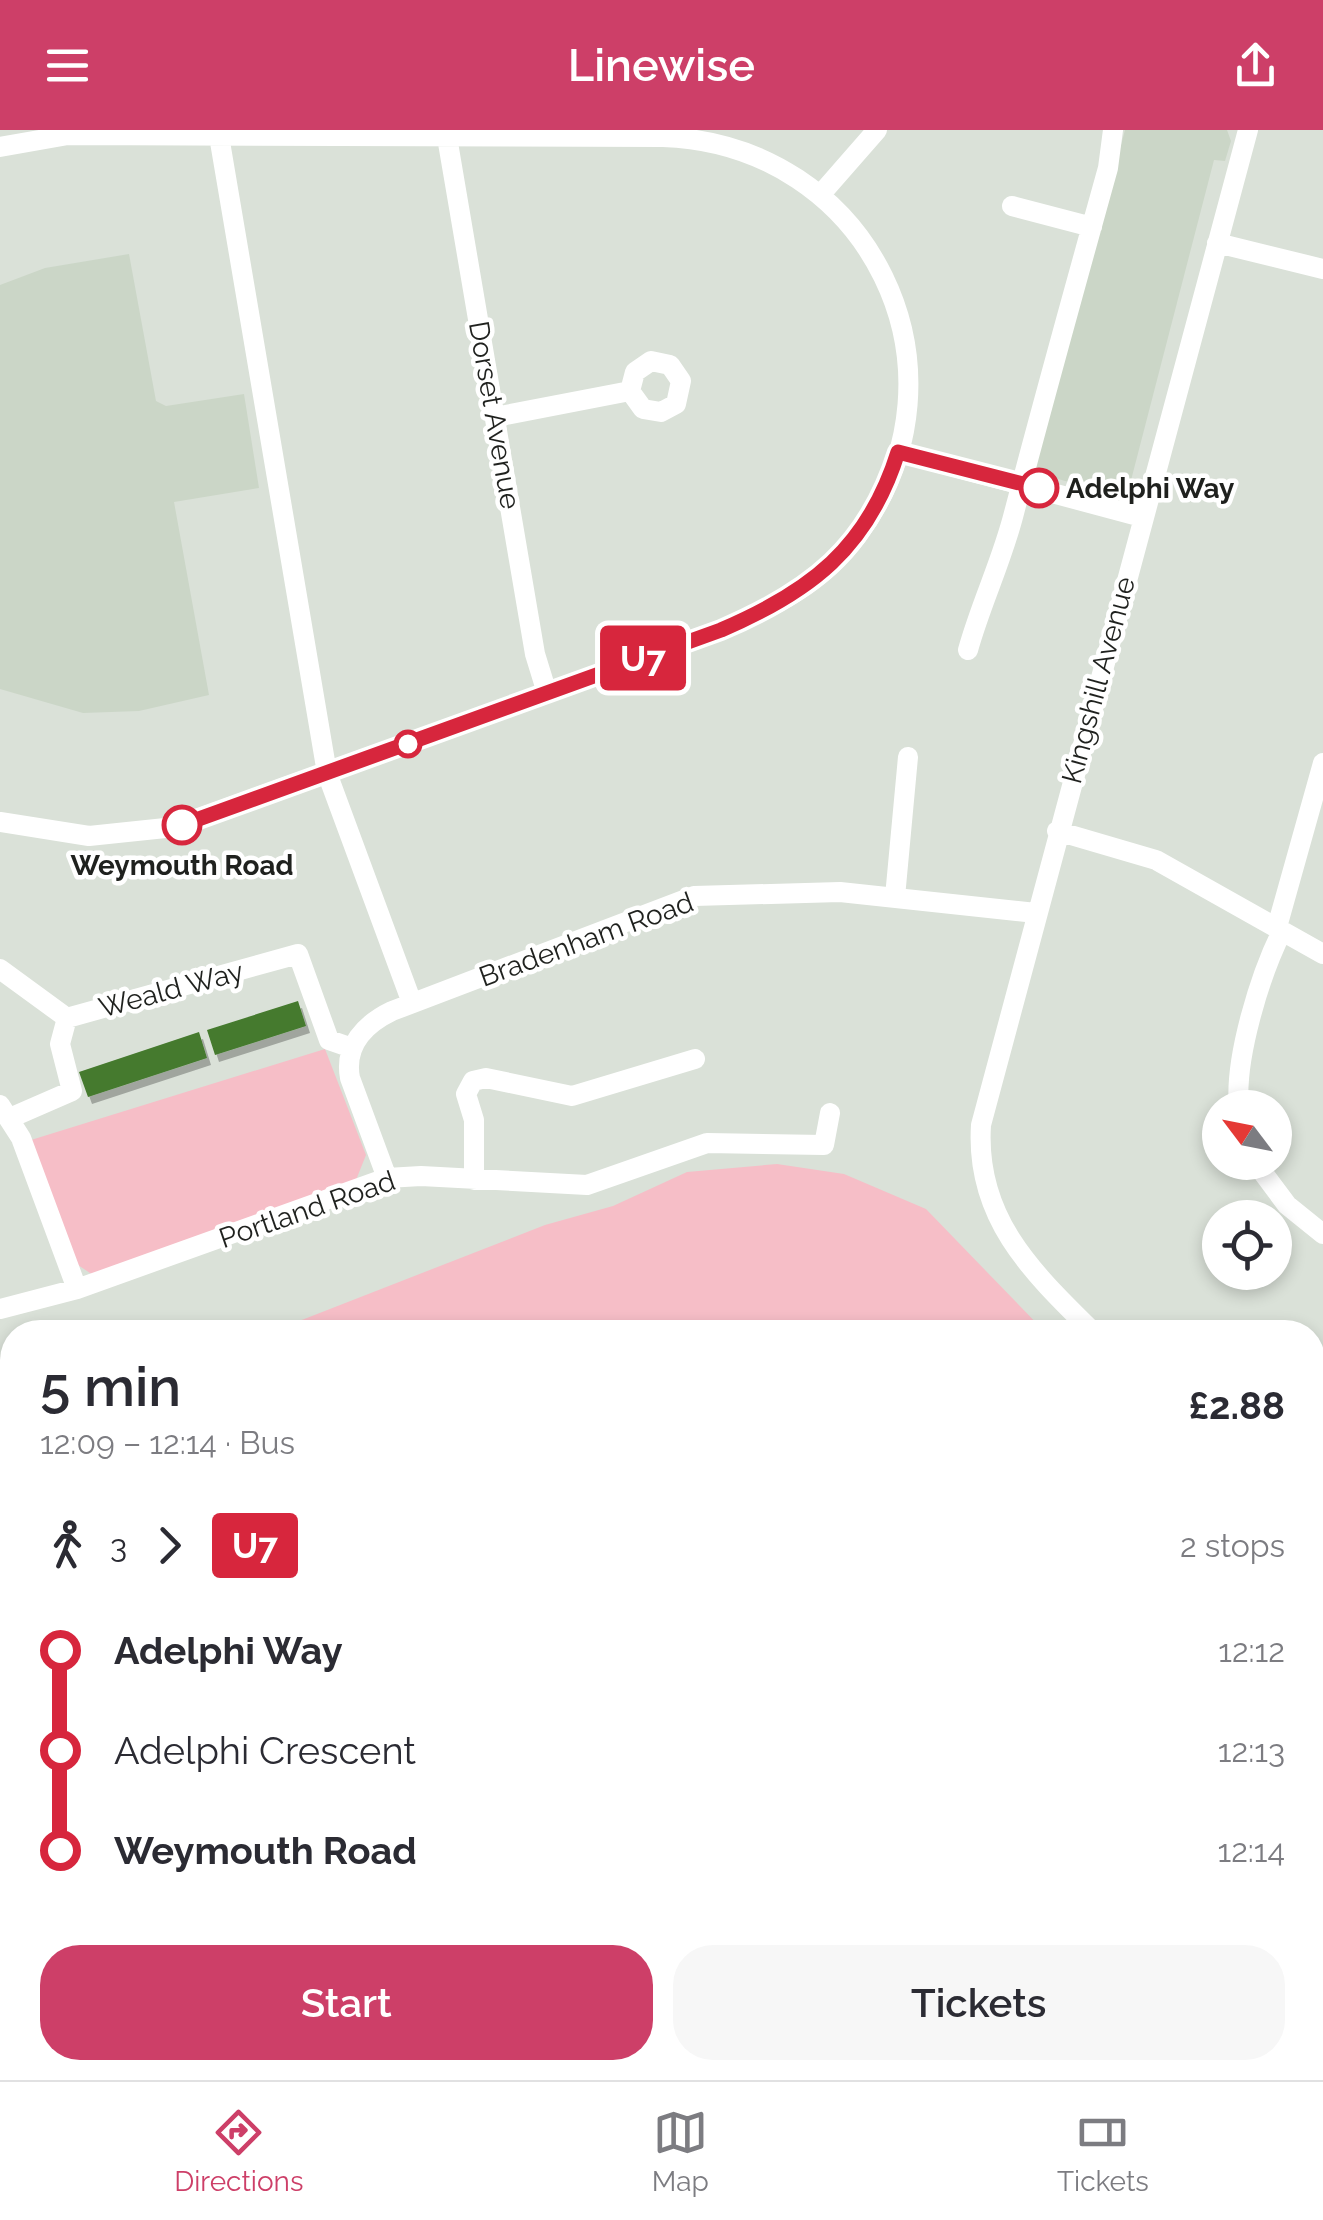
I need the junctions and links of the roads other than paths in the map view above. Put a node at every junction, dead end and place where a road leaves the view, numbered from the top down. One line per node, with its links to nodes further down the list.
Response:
1 (877, 130): 7 (street)
2 (1114, 130): 9 (street)
3 (1246, 131): 10 (street, Kingshill Avenue)
4 (218, 133): 5 (street); 6 (street); 21 (street)
5 (447, 137): 7 (street); 13 (street, Dorset Avenue)
6 (0, 147)
7 (820, 194): 14 (street)
8 (1012, 206): 9 (street)
9 (1094, 220): 15 (street)
10 (1217, 243): 11 (street); 16 (street, Kingshill Avenue)
11 (1323, 269)
12 (630, 391): 13 (street)
13 (495, 417): 18 (street, Dorset Avenue)
14 (898, 452): 15 (street); 18 (street)
15 (1021, 482): 16 (street); 17 (street)
16 (1142, 517): 23 (street, Kingshill Avenue)
17 (968, 650)
18 (546, 693): 21 (street)
19 (908, 757): 24 (street)
20 (1323, 763): 26 (street)
21 (327, 774): 22 (street); 29 (street)
22 (0, 822)
23 (1057, 831): 25 (street, Kingshill Avenue); 26 (street)
24 (895, 897): 25 (street, Bradenham Road); 29 (street, Bradenham Road)
25 (1036, 913): 42 (street, Kingshill Avenue)
26 (1279, 929): 27 (street); 33 (street)
27 (1323, 954)
28 (0, 969): 30 (street, Weald Way)
29 (412, 1004): 31 (street, Bradenham Road)
30 (68, 1018): 31 (street, Weald Way); 34 (street)
31 (352, 1048): 36 (street)
32 (695, 1059): 37 (street)
33 (1240, 1090)
34 (5, 1112): 40 (street)
35 (830, 1113): 37 (street, Portland Road)
36 (387, 1178): 37 (street, Portland Road); 40 (street, Portland Road)
37 (474, 1180)
38 (1268, 1180): 39 (street)
39 (1323, 1234)
40 (77, 1289): 41 (street, Portland Road)
41 (0, 1309)
42 (1081, 1320)

